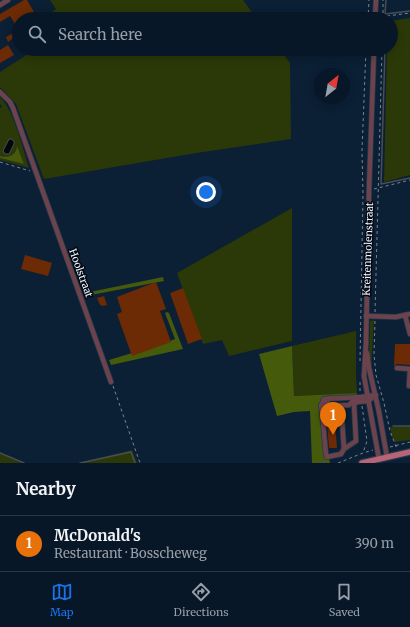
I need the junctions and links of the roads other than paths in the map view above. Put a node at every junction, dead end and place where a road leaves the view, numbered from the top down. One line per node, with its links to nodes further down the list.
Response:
1 (8, 0): 3 (street)
2 (376, 0): 4 (street)
3 (0, 5)
4 (375, 12)
5 (374, 56): 8 (street, Kreitenmolenstraat)
6 (0, 92): 13 (street, Hoolstraat)
7 (407, 315): 8 (street); 9 (street)
8 (366, 316): 11 (street, Kreitenmolenstraat)
9 (409, 326): 10 (street)
10 (410, 334)
11 (366, 344): 15 (street, Kreitenmolenstraat); 17 (street, Kreitenmolenstraat)
12 (397, 368): 14 (street)
13 (111, 382)
14 (409, 386)
15 (376, 395): 17 (street); 22 (street, Kreitenmolenstraat)
16 (361, 397): 17 (street); 19 (street); 20 (street)
17 (368, 399): 20 (street); 23 (street, Kreitenmolenstraat)
18 (328, 406): 19 (street)
19 (341, 406): 20 (street)
20 (344, 448)
21 (410, 452): 22 (main road)
22 (388, 460): 23 (main road)
23 (379, 461): 24 (main road)
24 (362, 463)

